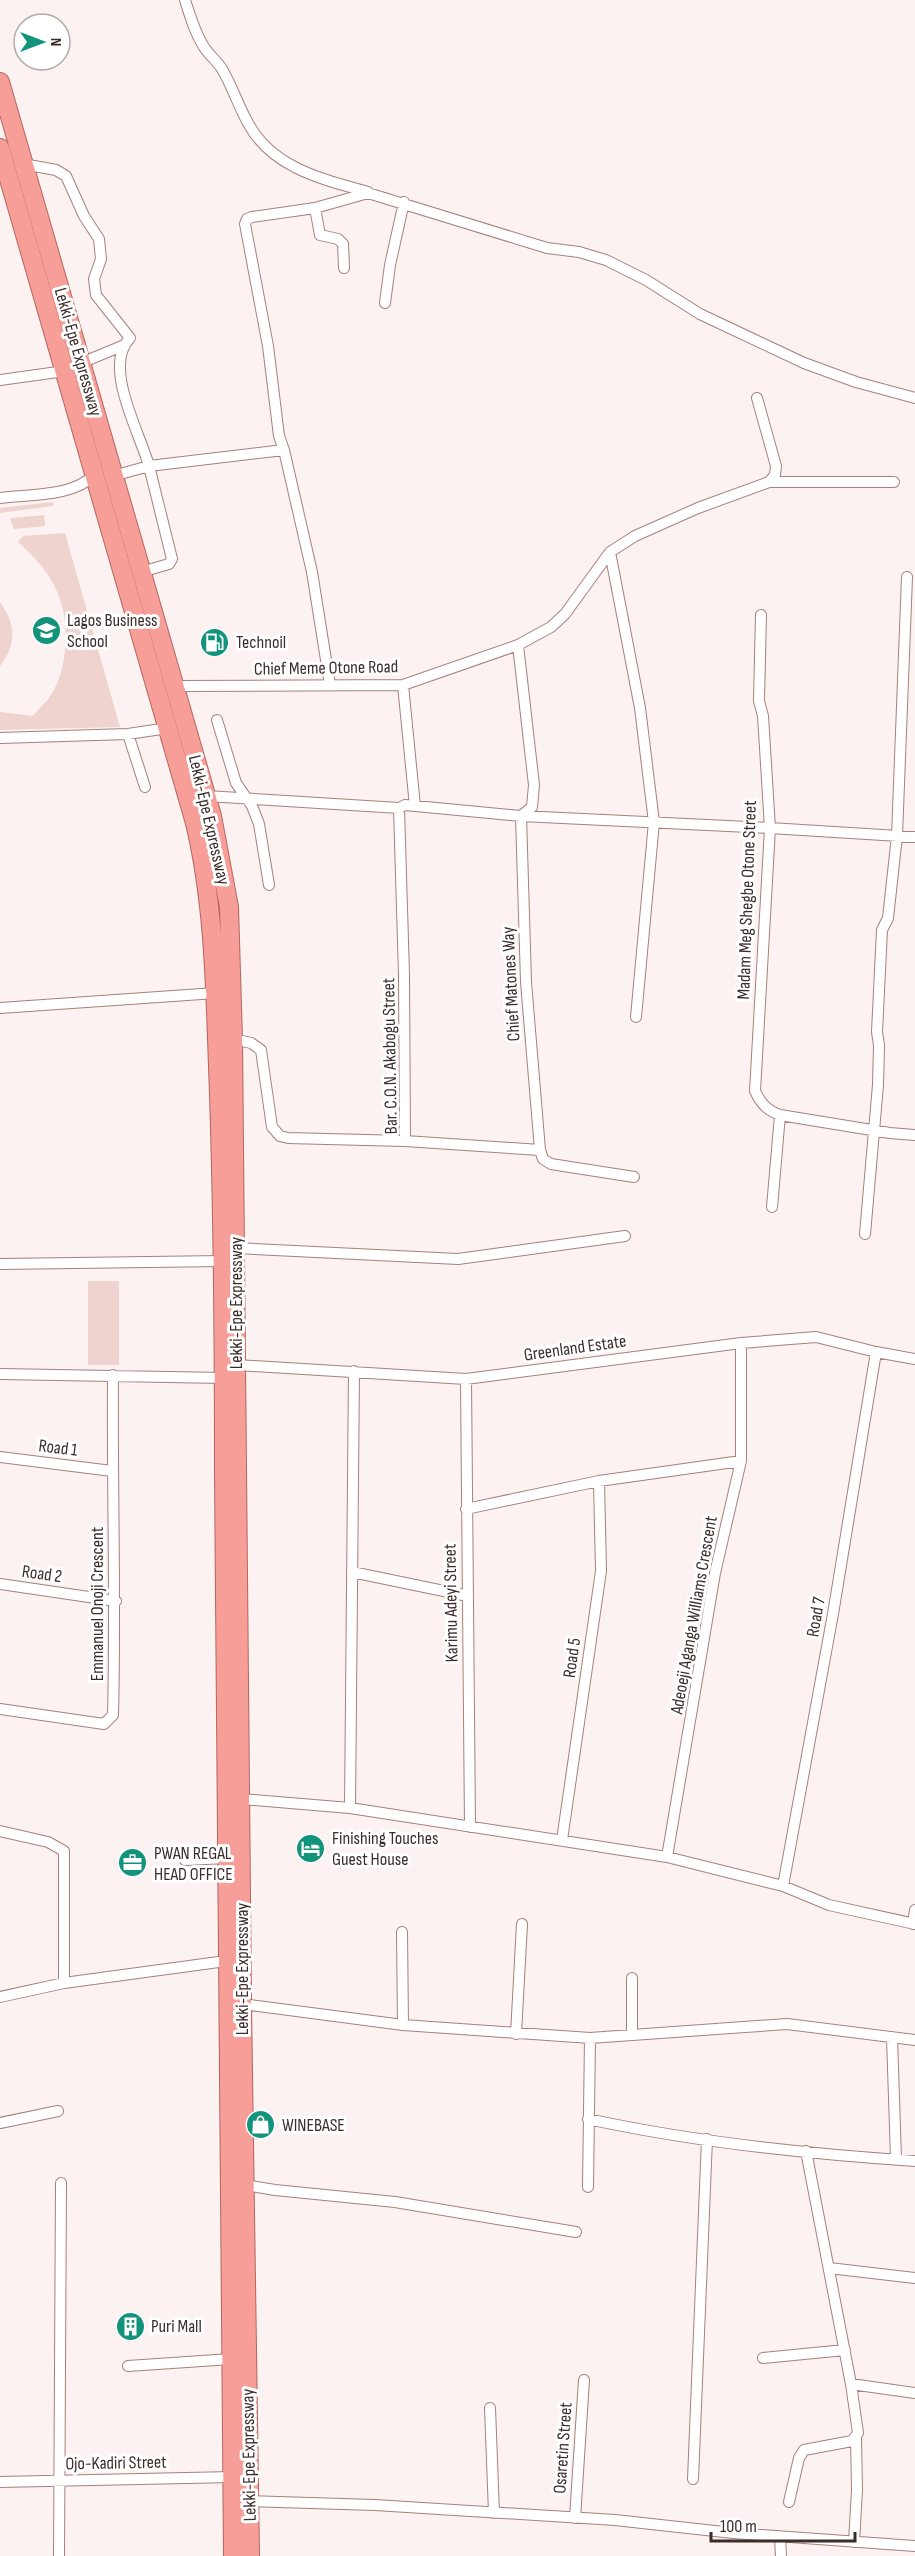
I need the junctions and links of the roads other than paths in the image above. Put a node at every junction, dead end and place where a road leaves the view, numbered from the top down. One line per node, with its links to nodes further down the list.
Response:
1 (185, 0): 5 (street)
2 (0, 82): 4 (highway, Lekki-Epe Expressway)
3 (0, 148): 11 (highway, Lekki-Epe Expressway)
4 (23, 164): 10 (street); 11 (highway, Lekki-Epe Expressway)
5 (368, 193): 6 (street); 7 (street)
6 (404, 202): 9 (street); 14 (street)
7 (315, 208): 8 (street); 15 (street)
8 (344, 268)
9 (385, 303)
10 (122, 346): 11 (street); 16 (street)
11 (73, 367): 12 (street); 17 (highway, Lekki-Epe Expressway); 18 (highway, Lekki-Epe Expressway)
12 (0, 380)
13 (757, 398): 19 (street)
14 (915, 398)
15 (284, 450): 16 (street); 27 (street)
16 (148, 466): 18 (street); 23 (street)
17 (94, 475): 21 (street); 31 (highway, Lekki-Epe Expressway)
18 (113, 476): 23 (highway, Lekki-Epe Expressway)
19 (769, 482): 20 (street); 22 (street)
20 (894, 482)
21 (0, 498)
22 (610, 552): 26 (street, Chief Meme Otone Road); 40 (street)
23 (141, 572): 29 (highway, Lekki-Epe Expressway)
24 (907, 577): 42 (street)
25 (761, 615): 41 (street, Madam Meg Shegbe Otone Street)
26 (518, 645): 28 (street, Chief Meme Otone Road); 39 (street)
27 (330, 685): 28 (street, Chief Meme Otone Road); 29 (street, Chief Meme Otone Road)
28 (403, 685): 37 (street)
29 (174, 686): 35 (highway, Lekki-Epe Expressway)
30 (217, 720): 36 (street)
31 (168, 728): 32 (street); 45 (highway, Lekki-Epe Expressway)
32 (128, 734): 33 (street); 34 (street)
33 (0, 738)
34 (145, 787)
35 (206, 796): 36 (street); 48 (highway, Lekki-Epe Expressway)
36 (248, 799): 38 (street); 44 (street)
37 (415, 806): 38 (street); 39 (street)
38 (399, 808): 52 (street, Bar. C.O.N. Akabogu Street)
39 (521, 816): 40 (street); 53 (street, Chief Matones Way)
40 (654, 822): 41 (street); 47 (street)
41 (770, 828): 42 (street); 49 (street, Madam Meg Shegbe Otone Street)
42 (897, 836): 43 (street); 50 (street)
43 (915, 837)
44 (269, 885)
45 (216, 993): 46 (street); 58 (highway, Lekki-Epe Expressway)
46 (0, 1008)
47 (636, 1017)
48 (233, 1039): 52 (street); 58 (highway, Lekki-Epe Expressway)
49 (780, 1115): 50 (street); 55 (street)
50 (875, 1130): 51 (street); 56 (street)
51 (915, 1135)
52 (405, 1141): 53 (street, Bar. C.O.N. Akabogu Street)
53 (540, 1150): 54 (street)
54 (634, 1178)
55 (772, 1207)
56 (865, 1234)
57 (625, 1236): 58 (street)
58 (230, 1255): 59 (street); 64 (highway, Lekki-Epe Expressway)
59 (0, 1264)
60 (741, 1342): 61 (street, Greenland Estate); 67 (street, Greenland Estate); 69 (street, Adeoeji Aganga Williams Crescent)
61 (876, 1352): 62 (street, Greenland Estate); 87 (street, Road 7)
62 (915, 1359)
63 (354, 1371): 64 (street, Greenland Estate); 67 (street, Greenland Estate); 74 (street)
64 (230, 1372): 66 (street, Greenland Estate); 72 (highway, Lekki-Epe Expressway)
65 (0, 1374): 66 (street, Greenland Estate)
66 (113, 1375): 70 (street, Emmanuel Onoji Crescent)
67 (466, 1379): 73 (street, Karimu Adeyi Street)
68 (0, 1457): 70 (street, Road 1)
69 (741, 1461): 71 (street); 84 (street, Adeoeji Aganga Williams Crescent)
70 (112, 1471): 77 (street, Emmanuel Onoji Crescent)
71 (599, 1481): 73 (street); 83 (street, Road 5)
72 (231, 1509): 79 (highway, Lekki-Epe Expressway); 85 (highway, Lekki-Epe Expressway)
73 (466, 1509): 76 (street, Karimu Adeyi Street)
74 (351, 1572): 76 (street); 80 (street)
75 (0, 1584): 77 (street, Road 2)
76 (468, 1596): 81 (street, Karimu Adeyi Street)
77 (116, 1601): 78 (street, Emmanuel Onoji Crescent)
78 (0, 1709)
79 (241, 1799): 80 (street); 96 (highway, Lekki-Epe Expressway)
80 (350, 1808): 81 (street)
81 (470, 1827): 83 (street)
82 (0, 1831): 94 (street)
83 (562, 1840): 84 (street)
84 (667, 1857): 87 (street)
85 (226, 1858): 86 (street); 92 (highway, Lekki-Epe Expressway)
86 (185, 1860)
87 (783, 1886): 90 (street)
88 (915, 1910): 90 (street)
89 (522, 1924): 98 (street)
90 (914, 1924)
91 (402, 1932): 97 (street)
92 (226, 1961): 94 (street); 118 (highway, Lekki-Epe Expressway)
93 (632, 1978): 99 (street)
94 (64, 1983): 95 (street)
95 (0, 1997)
96 (242, 2004): 97 (street); 111 (highway, Lekki-Epe Expressway)
97 (403, 2025): 98 (street)
98 (516, 2034): 101 (street)
99 (632, 2036): 100 (street); 101 (street)
100 (892, 2037): 102 (street); 108 (street)
101 (590, 2038): 104 (street)
102 (915, 2040)
103 (58, 2111): 105 (street)
104 (588, 2119): 106 (street); 112 (street)
105 (0, 2123)
106 (707, 2139): 107 (street); 126 (street)
107 (806, 2151): 108 (street); 114 (street)
108 (896, 2159): 109 (street)
109 (915, 2161)
110 (61, 2183): 127 (street)
111 (246, 2185): 113 (street); 129 (highway, Lekki-Epe Expressway)
112 (588, 2187)
113 (576, 2232)
114 (829, 2268): 115 (street); 116 (street)
115 (915, 2278)
116 (845, 2350): 117 (street); 121 (street)
117 (763, 2358)
118 (231, 2359): 119 (street); 125 (highway, Lekki-Epe Expressway)
119 (128, 2366)
120 (584, 2380): 132 (street, Osaretin Street)
121 (851, 2384): 122 (street); 124 (street)
122 (915, 2393)
123 (490, 2408): 131 (street)
124 (856, 2438): 130 (street); 134 (street)
125 (233, 2477): 127 (street, Ojo-Kadiri Street); 137 (highway, Lekki-Epe Expressway)
126 (693, 2479)
127 (58, 2481): 128 (street, Ojo-Kadiri Street); 136 (street)
128 (0, 2482)
129 (249, 2501): 131 (street); 138 (highway, Lekki-Epe Expressway)
130 (789, 2502)
131 (494, 2513): 132 (street)
132 (574, 2518): 133 (street)
133 (780, 2537): 134 (street); 139 (street)
134 (854, 2542): 135 (street)
135 (915, 2546)
136 (59, 2556)
137 (233, 2556)
138 (250, 2556)
139 (781, 2556)

